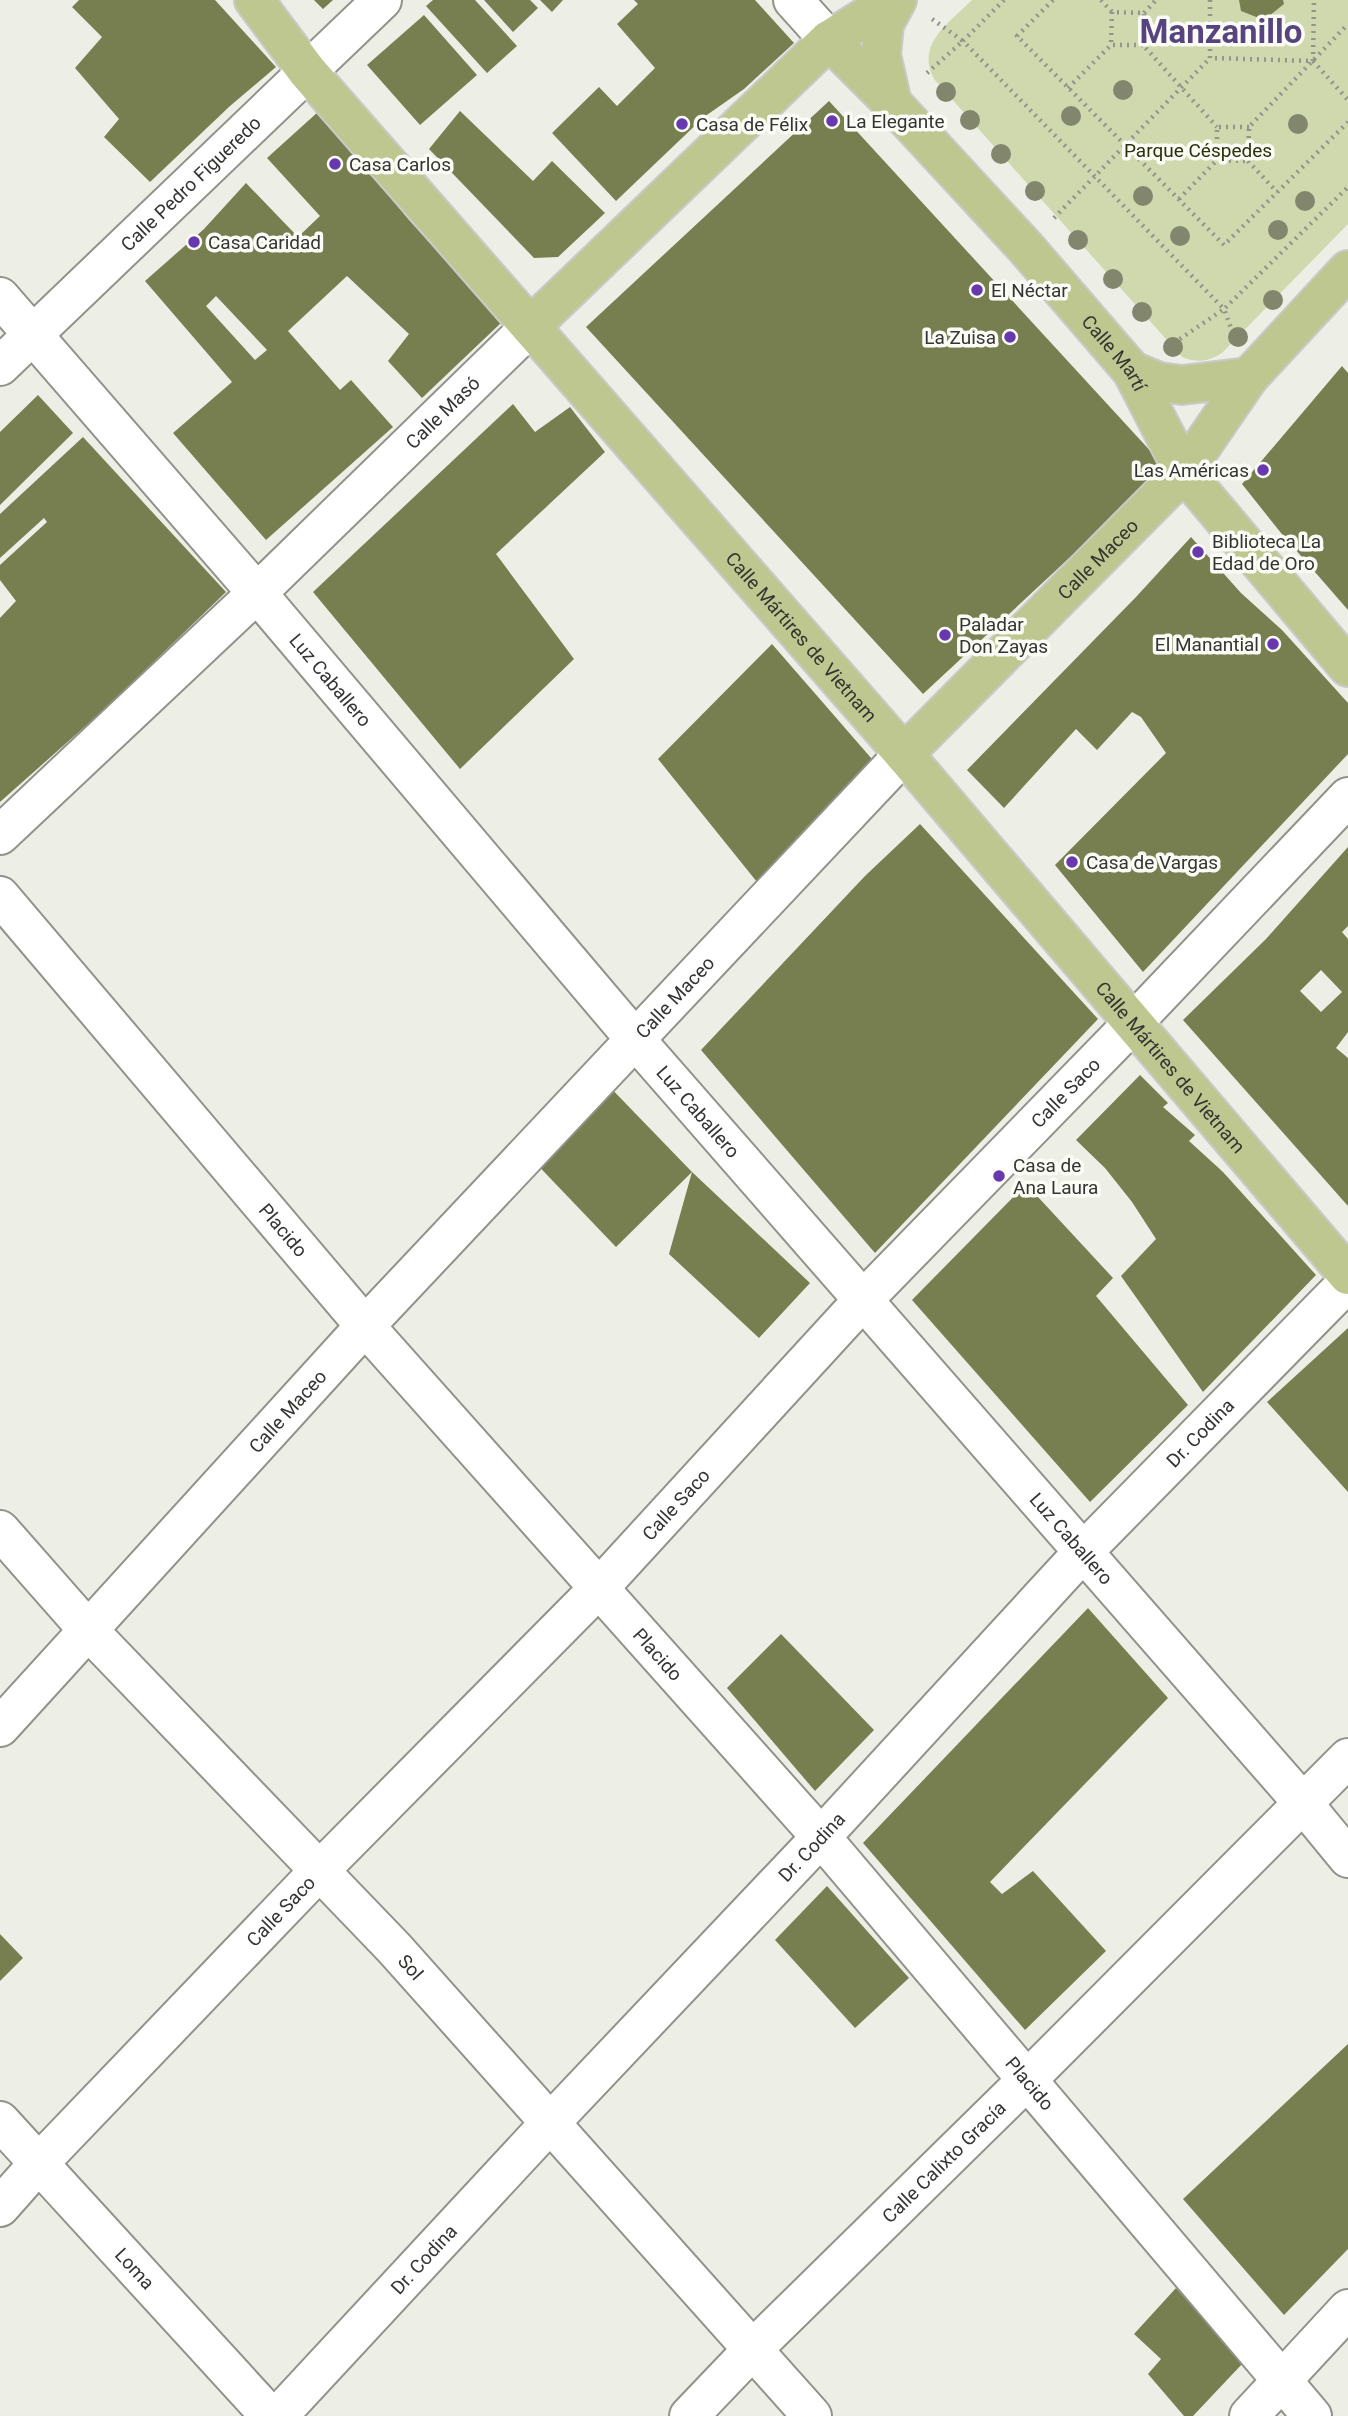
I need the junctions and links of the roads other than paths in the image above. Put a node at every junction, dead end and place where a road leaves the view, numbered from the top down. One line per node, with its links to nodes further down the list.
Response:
1 (254, 0): 6 (main road, Calle Mártires de Vietnam)
2 (382, 0): 6 (street, Calle Pedro Figueredo)
3 (793, 0): 5 (street, Calle Martí)
4 (905, 5): 5 (main road, Calle Masó); 7 (main road)
5 (829, 40): 7 (main road, Calle Martí); 10 (main road, Calle Masó)
6 (307, 71): 10 (main road, Calle Mártires de Vietnam); 11 (street, Calle Pedro Figueredo)
7 (892, 103): 13 (main road, Calle Martí)
8 (1348, 270): 14 (main road, Calle Maceo)
9 (0, 297): 11 (street, Luz Caballero)
10 (531, 326): 16 (street, Calle Masó); 18 (main road, Calle Mártires de Vietnam)
11 (33, 335): 12 (street, Calle Pedro Figueredo); 16 (street, Luz Caballero)
12 (0, 366)
13 (1132, 370): 14 (main road); 15 (main road, Calle Martí)
14 (1249, 377): 15 (main road, Calle Maceo)
15 (1184, 472): 17 (main road, Calle Martí); 18 (main road, Calle Maceo)
16 (257, 593): 20 (street, Calle Masó); 23 (street, Luz Caballero)
17 (1348, 667)
18 (904, 754): 22 (main road, Calle Mártires de Vietnam); 23 (street, Calle Maceo)
19 (1348, 797): 22 (street, Calle Saco)
20 (0, 835)
21 (0, 896): 27 (street, Placido)
22 (1133, 1023): 24 (main road, Calle Mártires de Vietnam); 26 (street, Calle Saco)
23 (634, 1038): 26 (street, Luz Caballero); 27 (street, Calle Maceo)
24 (1348, 1275)
25 (1348, 1282): 29 (street, Dr. Codina)
26 (863, 1300): 29 (street, Luz Caballero); 30 (street, Calle Saco)
27 (365, 1326): 30 (street, Placido); 31 (street, Calle Maceo)
28 (0, 1530): 31 (street, Sol)
29 (1083, 1552): 34 (street, Luz Caballero); 35 (street, Dr. Codina)
30 (599, 1588): 35 (street, Placido); 37 (street, Calle Saco)
31 (88, 1630): 32 (street, Calle Maceo); 37 (street, Sol)
32 (0, 1727)
33 (1348, 1758): 34 (street, Calle Calixto Gracía)
34 (1302, 1802): 36 (street, Luz Caballero); 38 (street, Calle Calixto Gracía)
35 (821, 1836): 38 (street, Placido); 40 (street, Dr. Codina)
36 (1348, 1858)
37 (319, 1871): 40 (street, Sol); 41 (street, Calle Saco)
38 (1027, 2080): 44 (street, Calle Calixto Gracía); 45 (street, Placido)
39 (0, 2120): 41 (street, Loma)
40 (550, 2123): 44 (street, Sol); 47 (street, Dr. Codina)
41 (39, 2163): 42 (street, Calle Saco); 46 (street, Loma)
42 (0, 2207)
43 (1348, 2309): 45 (street)
44 (752, 2350): 48 (street, Calle Calixto Gracía); 49 (street, Sol)
45 (1281, 2381): 50 (street); 51 (street, Placido)
46 (270, 2416)
47 (278, 2416)
48 (689, 2416)
49 (812, 2416)
50 (1249, 2416)
51 (1312, 2416)

